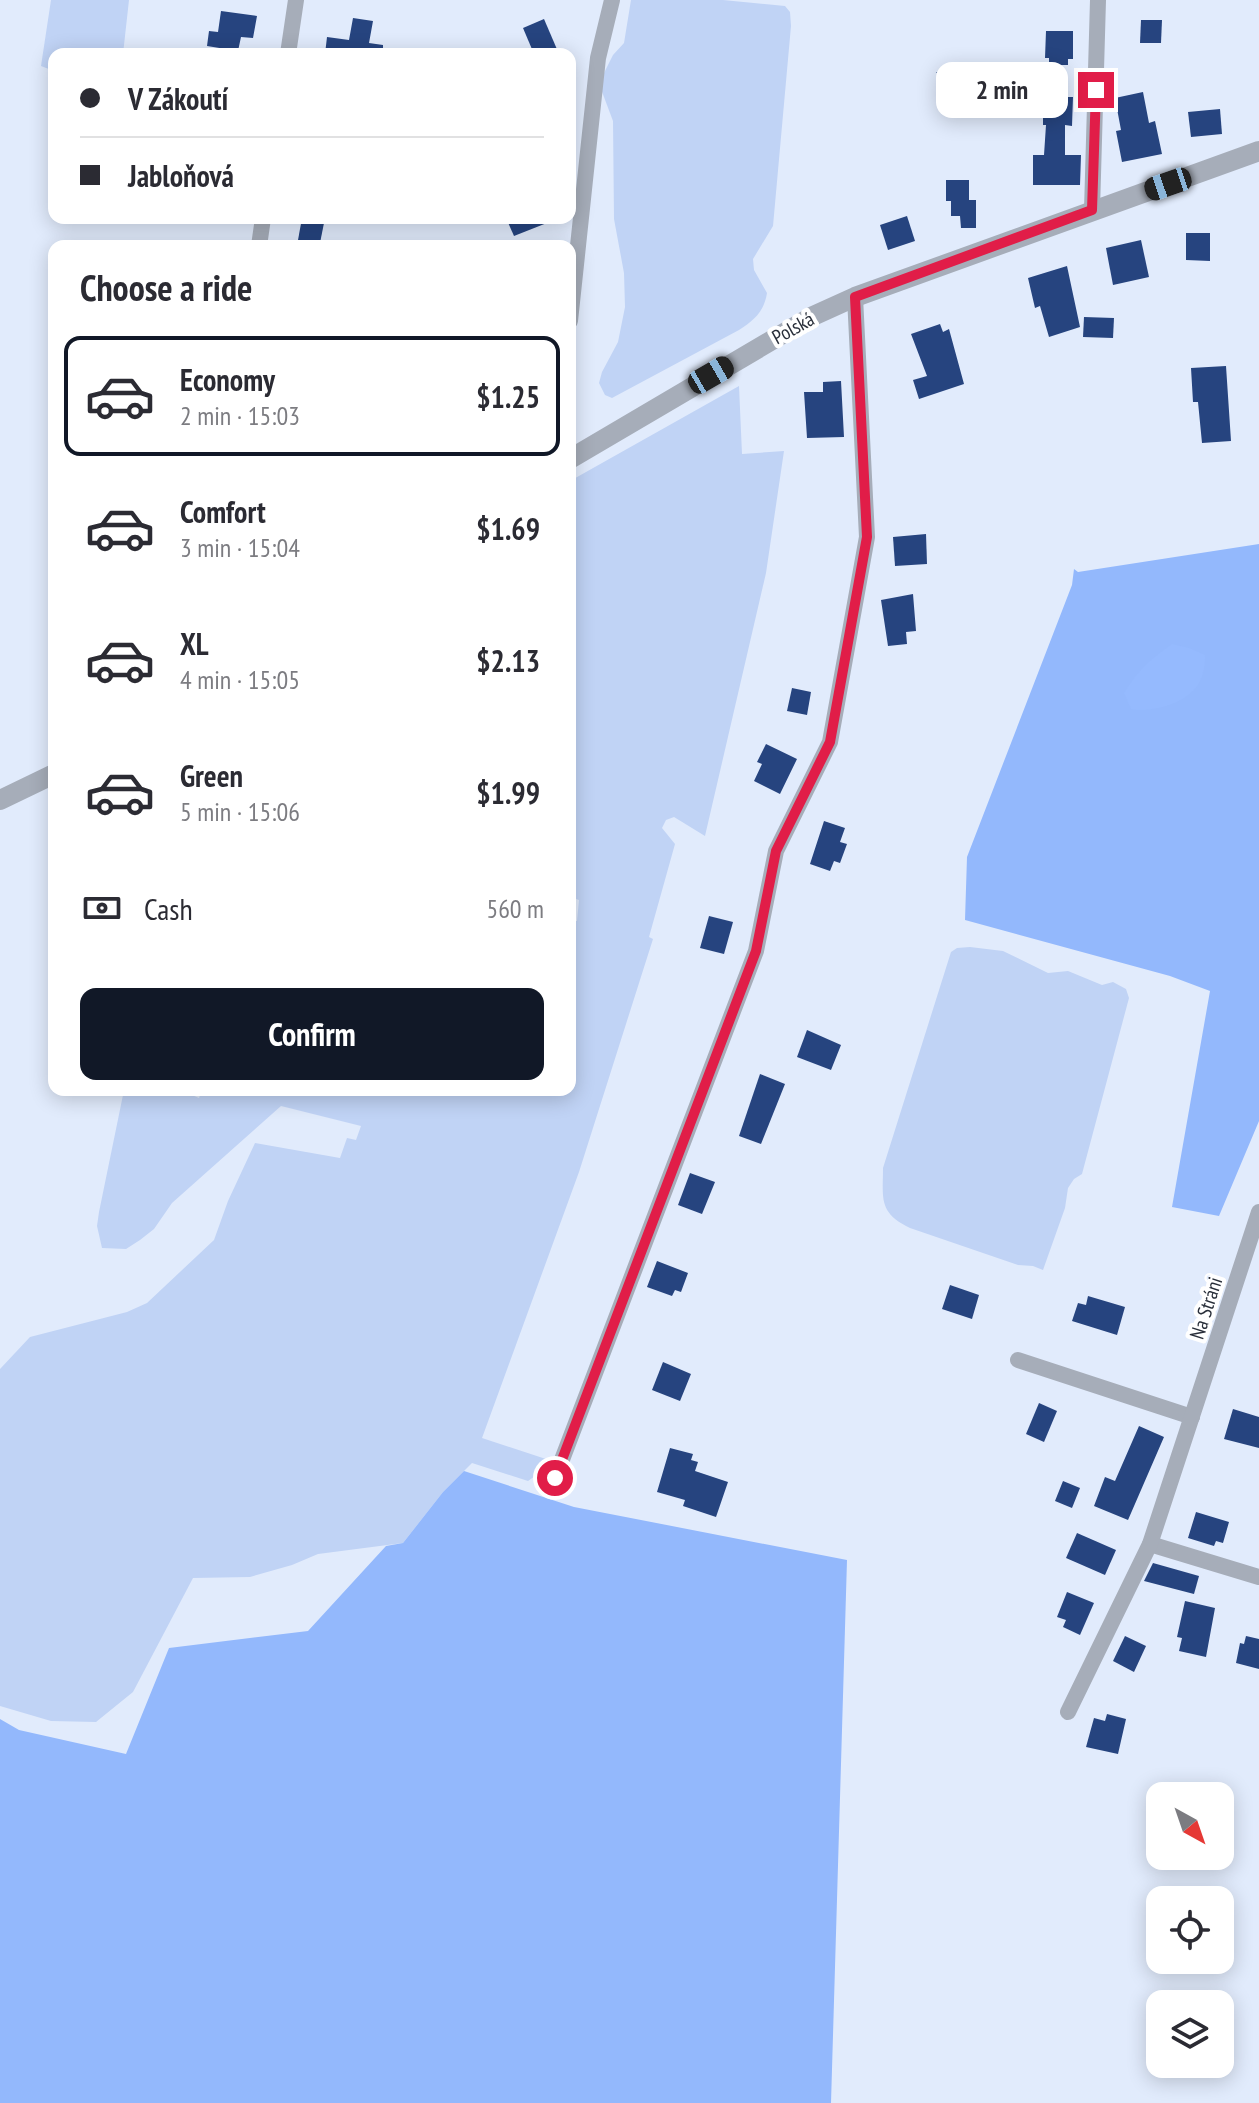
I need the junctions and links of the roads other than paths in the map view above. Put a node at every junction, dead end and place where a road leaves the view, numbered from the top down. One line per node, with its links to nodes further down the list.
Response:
1 (296, 0): 4 (street)
2 (612, 0): 7 (street)
3 (1098, 0): 6 (street)
4 (289, 48)
5 (1259, 151): 6 (street, Polská)
6 (1092, 210): 8 (street, Polská)
7 (576, 265)
8 (855, 297): 9 (street, Polská); 15 (street)
9 (576, 455)
10 (48, 777): 11 (street)
11 (0, 800)
12 (1259, 1212): 14 (street, Na Stráni)
13 (1018, 1360): 14 (street)
14 (1192, 1417): 16 (street, Na Stráni)
15 (555, 1478)
16 (1150, 1544): 17 (street); 18 (street, Na Stráni)
17 (1259, 1577)
18 (1068, 1712)

